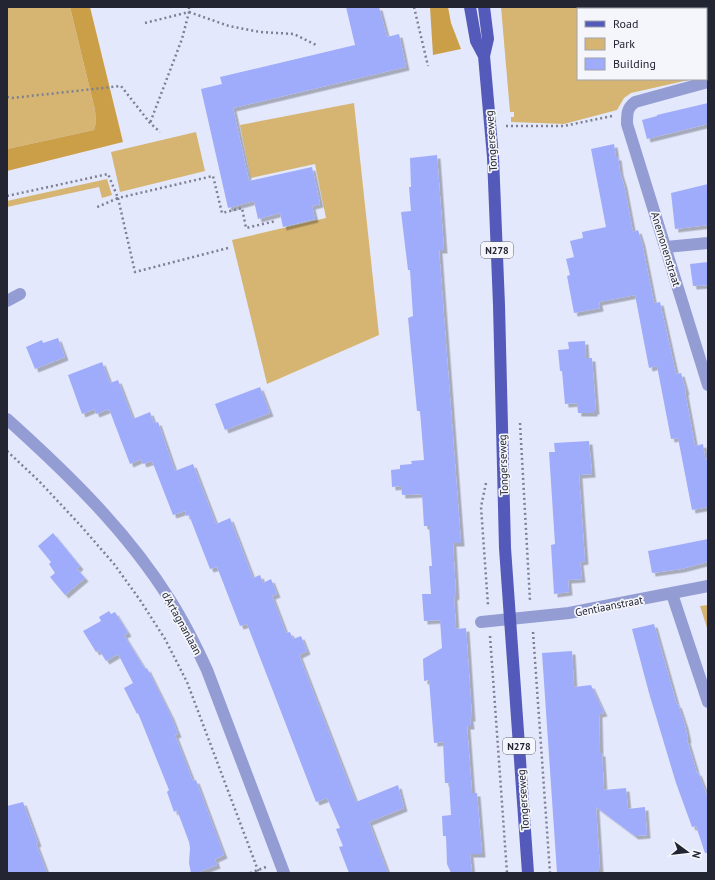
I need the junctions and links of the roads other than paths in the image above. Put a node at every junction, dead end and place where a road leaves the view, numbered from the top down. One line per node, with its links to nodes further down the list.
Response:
1 (470, 7): 3 (main road, Tongerseweg / N278)
2 (484, 7): 3 (main road, Tongerseweg / N278)
3 (484, 56): 13 (main road, Tongerseweg / N278)
4 (708, 82): 6 (street, Anemonenstraat)
5 (708, 243): 6 (street)
6 (666, 247): 9 (street, Anemonenstraat)
7 (20, 294): 8 (street)
8 (7, 301)
9 (708, 385)
10 (7, 419): 16 (street, d'Artagnanlaan)
11 (708, 586): 12 (street, Gentiaanstraat)
12 (672, 594): 13 (street, Gentiaanstraat); 15 (street)
13 (510, 618): 14 (street, Gentiaanstraat); 17 (main road, Tongerseweg / N278)
14 (485, 622)
15 (708, 702)
16 (284, 873)
17 (528, 873)

